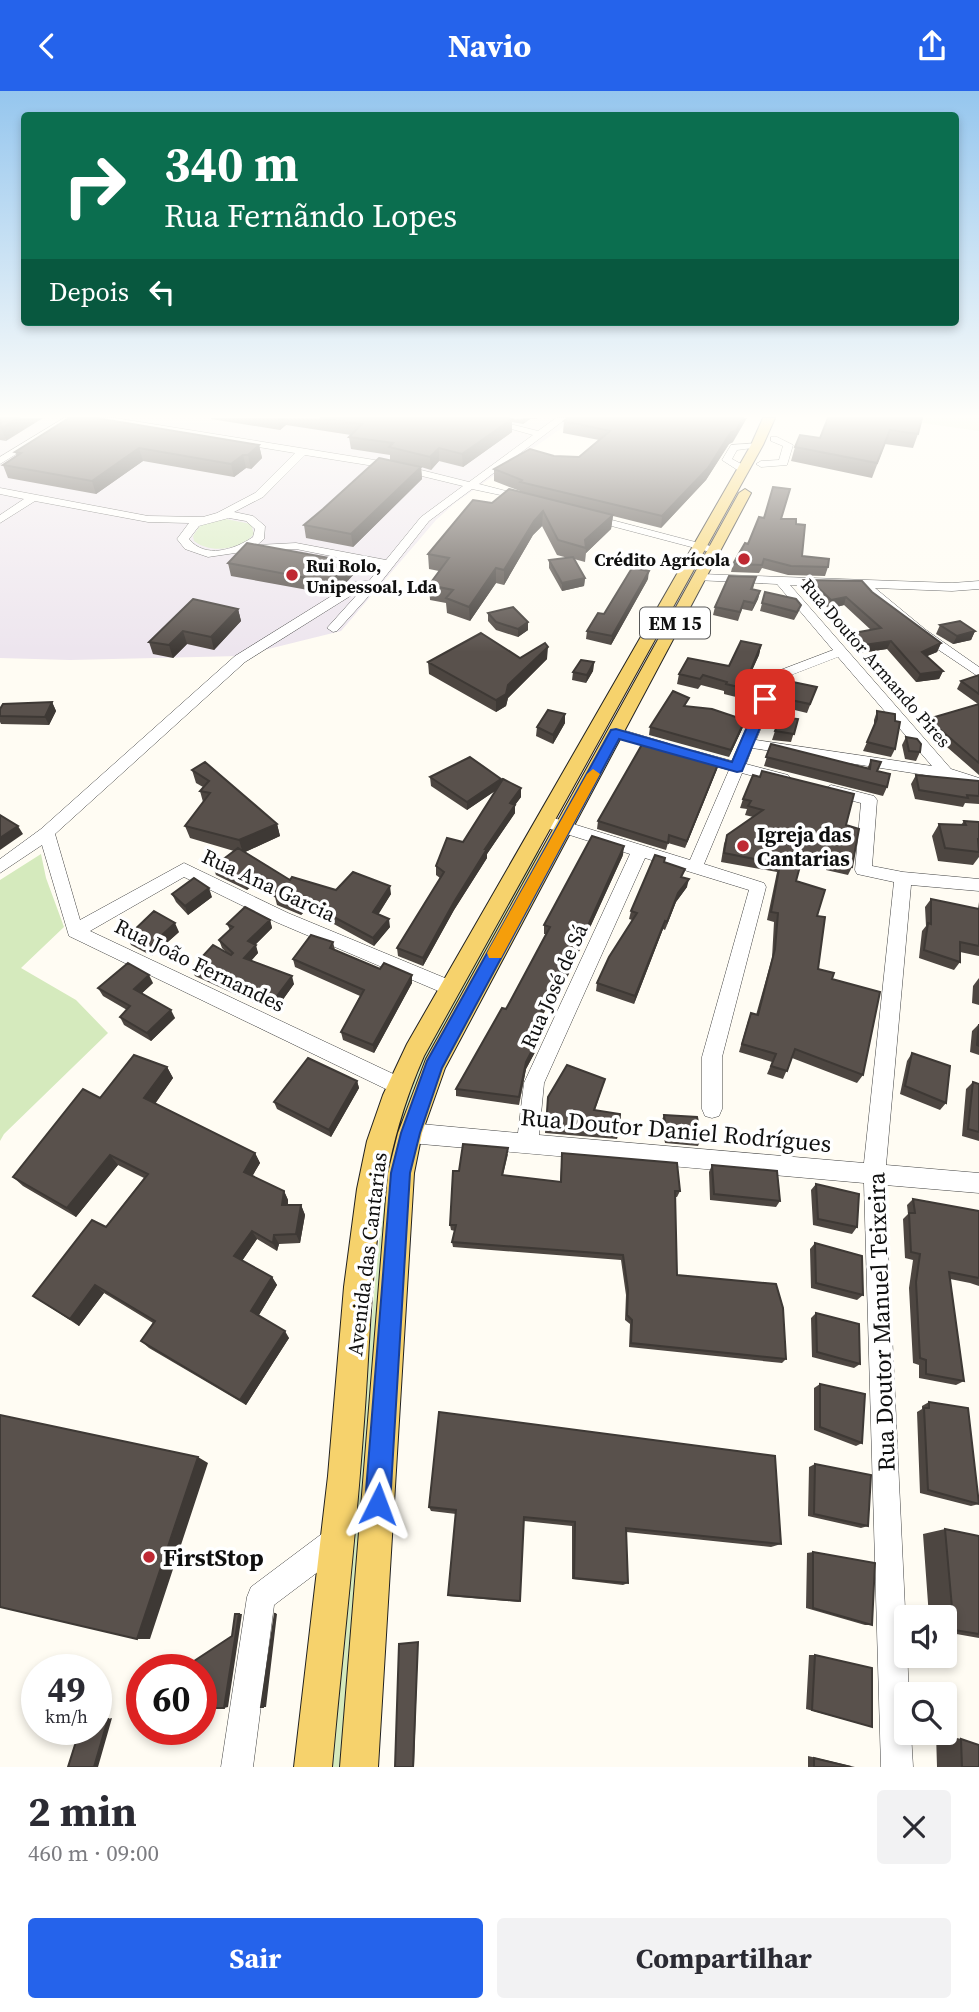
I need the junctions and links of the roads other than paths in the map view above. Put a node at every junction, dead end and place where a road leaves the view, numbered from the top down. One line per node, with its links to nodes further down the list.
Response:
1 (35, 496): 10 (street)
2 (36, 496): 13 (street)
3 (257, 496): 12 (street)
4 (259, 496): 16 (street)
5 (456, 496): 22 (street)
6 (513, 496): 9 (street)
7 (727, 496): 19 (main road, Avenida das Cantarias / EM 15)
8 (743, 496): 21 (main road, Avenida das Cantarias / EM 15)
9 (534, 502)
10 (6, 511): 14 (street)
11 (573, 512): 19 (street)
12 (218, 516): 15 (street); 16 (street)
13 (148, 519): 15 (street); 17 (street)
14 (0, 520)
15 (203, 520): 17 (street)
16 (259, 525): 18 (street); 20 (street)
17 (183, 539): 20 (street)
18 (296, 546): 20 (street); 22 (street)
19 (698, 546): 21 (street); 28 (main road); 37 (main road, Avenida das Cantarias / EM 15)
20 (243, 549)
21 (714, 550): 23 (main road, Avenida das Cantarias / EM 15)
22 (389, 564): 25 (street)
23 (699, 578): 24 (street); 28 (main road, Avenida das Cantarias / EM 15)
24 (782, 583): 26 (street); 30 (street, Rua Doutor Armando Pires)
25 (373, 584): 29 (street); 38 (street)
26 (864, 585): 27 (street); 31 (street)
27 (979, 586)
28 (692, 592): 32 (main road, Avenida das Cantarias / EM 15)
29 (333, 628)
30 (841, 651): 33 (street); 35 (street, Rua Doutor Armando Pires)
31 (979, 673)
32 (616, 733): 34 (street); 37 (main road, Avenida das Cantarias / EM 15)
33 (747, 743): 34 (street); 35 (street)
34 (737, 767): 41 (street); 42 (street)
35 (946, 773): 36 (street, Rua Doutor Armando Pires)
36 (979, 783)
37 (554, 825): 39 (street); 45 (main road, Avenida das Cantarias / EM 15); 48 (main road, Avenida das Cantarias / EM 15)
38 (47, 833): 40 (street); 44 (street)
39 (640, 850): 41 (street); 49 (street, Rua José de Sá)
40 (0, 867)
41 (695, 867): 47 (street)
42 (903, 878): 43 (street); 50 (street, Rua Doutor Manuel Teixeira)
43 (979, 885)
44 (75, 931): 45 (street, Rua Ana Garcia); 46 (street, Rua João Fernandes)
45 (450, 988): 46 (main road, Avenida das Cantarias / EM 15)
46 (397, 1085): 52 (main road, Avenida das Cantarias / EM 15)
47 (712, 1109)
48 (410, 1133): 49 (street, Rua Doutor Daniel Rodrígues); 55 (main road, Avenida das Cantarias / EM 15)
49 (527, 1145): 50 (street, Rua Doutor Daniel Rodrígues)
50 (874, 1173): 51 (street, Rua Doutor Daniel Rodrígues); 56 (street, Rua Doutor Manuel Teixeira)
51 (979, 1183)
52 (337, 1540): 53 (street); 54 (main road, Avenida das Cantarias / EM 15)
53 (237, 1767)
54 (313, 1767)
55 (359, 1767)
56 (897, 1767)

